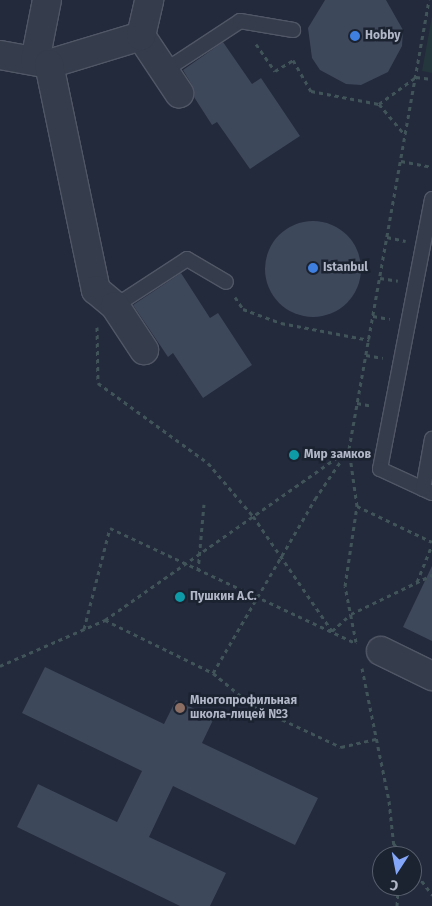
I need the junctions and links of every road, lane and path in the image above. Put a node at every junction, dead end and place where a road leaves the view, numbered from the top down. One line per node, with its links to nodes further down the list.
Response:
1 (47, 0): 8 (street)
2 (149, 0): 6 (street)
3 (429, 0): 10 (path)
4 (240, 21): 5 (lane); 9 (lane); 13 (path)
5 (293, 30)
6 (141, 36): 8 (street); 9 (street)
7 (0, 55): 8 (street)
8 (42, 63): 19 (street)
9 (164, 71): 12 (street)
10 (416, 77): 11 (path); 13 (path); 14 (path)
11 (432, 79)
12 (179, 93)
13 (379, 104): 14 (path)
14 (405, 136): 15 (path)
15 (401, 160): 16 (path); 20 (path)
16 (432, 167)
17 (432, 199): 24 (lane)
18 (226, 282): 19 (lane); 20 (path)
19 (106, 298): 21 (street); 27 (path)
20 (369, 340): 23 (path)
21 (144, 350)
22 (432, 439): 24 (lane)
23 (349, 449): 27 (path); 30 (path)
24 (427, 491)
25 (204, 504): 29 (path)
26 (357, 506): 28 (path)
27 (253, 516): 29 (path); 30 (path)
28 (432, 544): 34 (path)
29 (200, 553): 31 (path); 32 (path)
30 (280, 560): 35 (path); 38 (path)
31 (184, 564): 32 (path); 36 (path); 37 (path)
32 (198, 571): 35 (path)
33 (432, 575): 34 (path)
34 (416, 582): 38 (path)
35 (257, 599): 38 (path); 41 (path)
36 (105, 620): 37 (path); 41 (path)
37 (84, 629): 40 (path)
38 (332, 631): 39 (path)
39 (381, 652): 42 (street)
40 (0, 666)
41 (213, 673): 43 (path)
42 (432, 676)
43 (376, 739)
44 (393, 843): 45 (path)
45 (395, 846)
46 (422, 882): 47 (path)
47 (432, 895)

